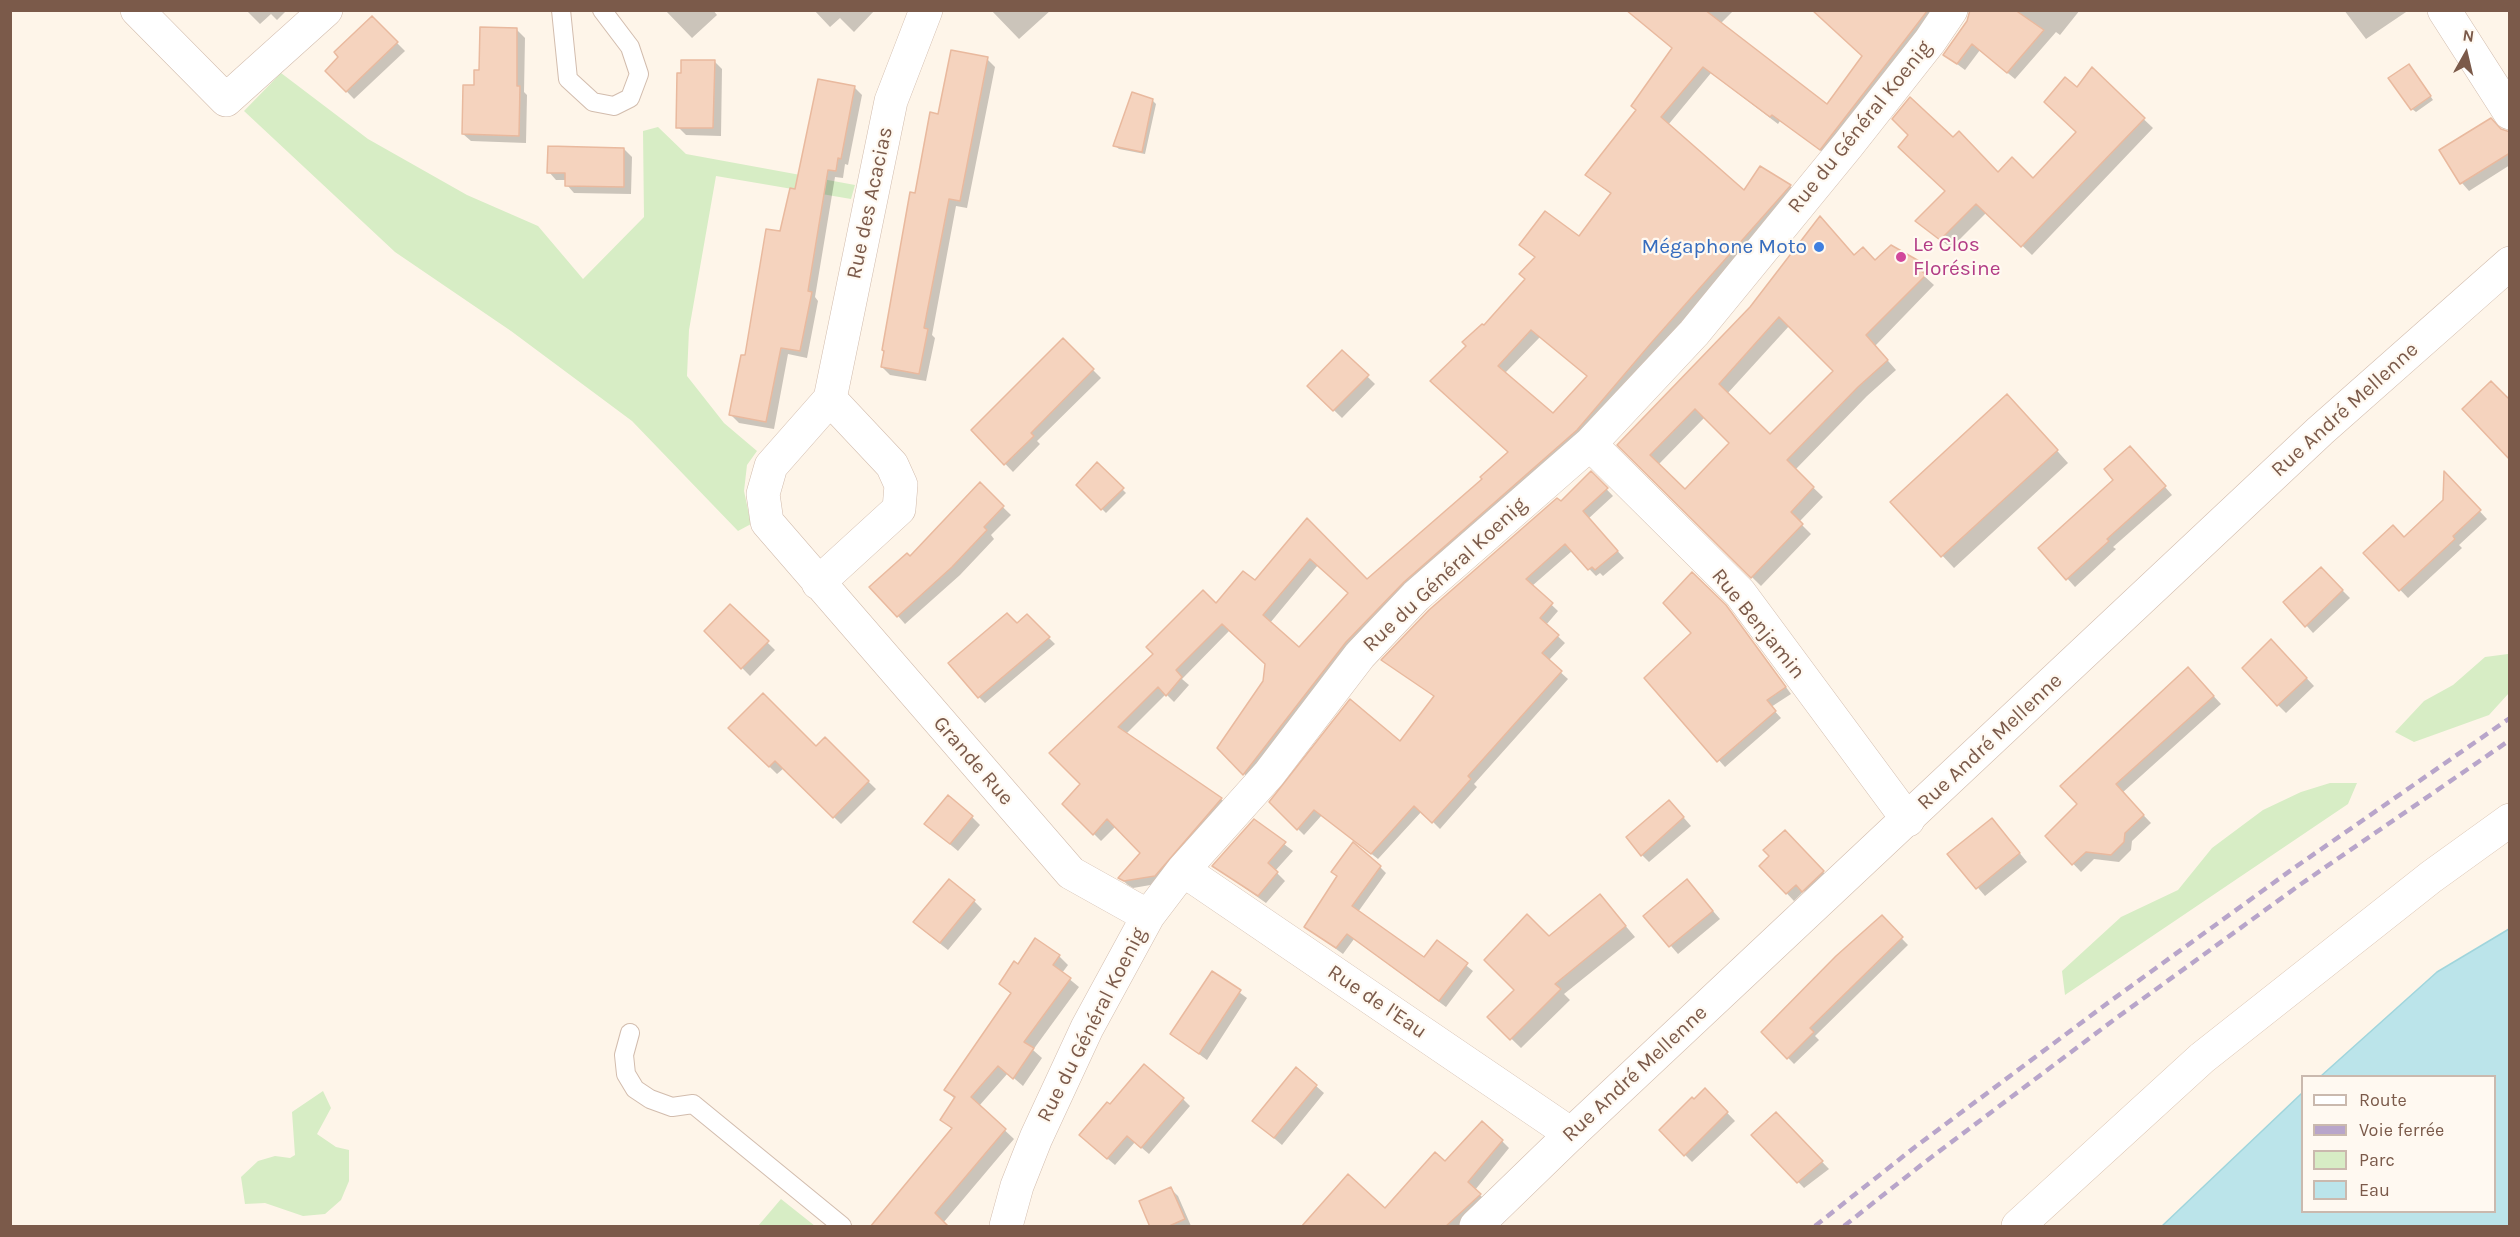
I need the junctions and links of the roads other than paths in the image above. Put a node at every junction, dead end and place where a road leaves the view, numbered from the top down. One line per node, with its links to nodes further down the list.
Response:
1 (137, 10): 2 (street)
2 (326, 10)
3 (561, 10): 4 (lane)
4 (603, 10)
5 (926, 10): 10 (street, Rue des Acacias)
6 (1951, 10): 11 (street, Rue du Général Koenig)
7 (2444, 10): 8 (street)
8 (2510, 113)
9 (2510, 263): 13 (street, Rue André Mellenne)
10 (830, 399): 12 (street, Grande Rue); 12 (street)
11 (1590, 444): 13 (street, Rue Benjamin); 15 (street, Rue du Général Koenig)
12 (818, 583): 16 (street, Grande Rue)
13 (1908, 819): 18 (street, Rue André Mellenne)
14 (2510, 820): 22 (street)
15 (1183, 870): 16 (street, Rue du Général Koenig); 18 (street, Rue de l'Eau)
16 (1148, 916): 20 (street, Rue du Général Koenig)
17 (630, 1033): 19 (lane)
18 (1571, 1134): 21 (street, Rue André Mellenne)
19 (842, 1227)
20 (1006, 1227)
21 (1476, 1227)
22 (2018, 1227)

